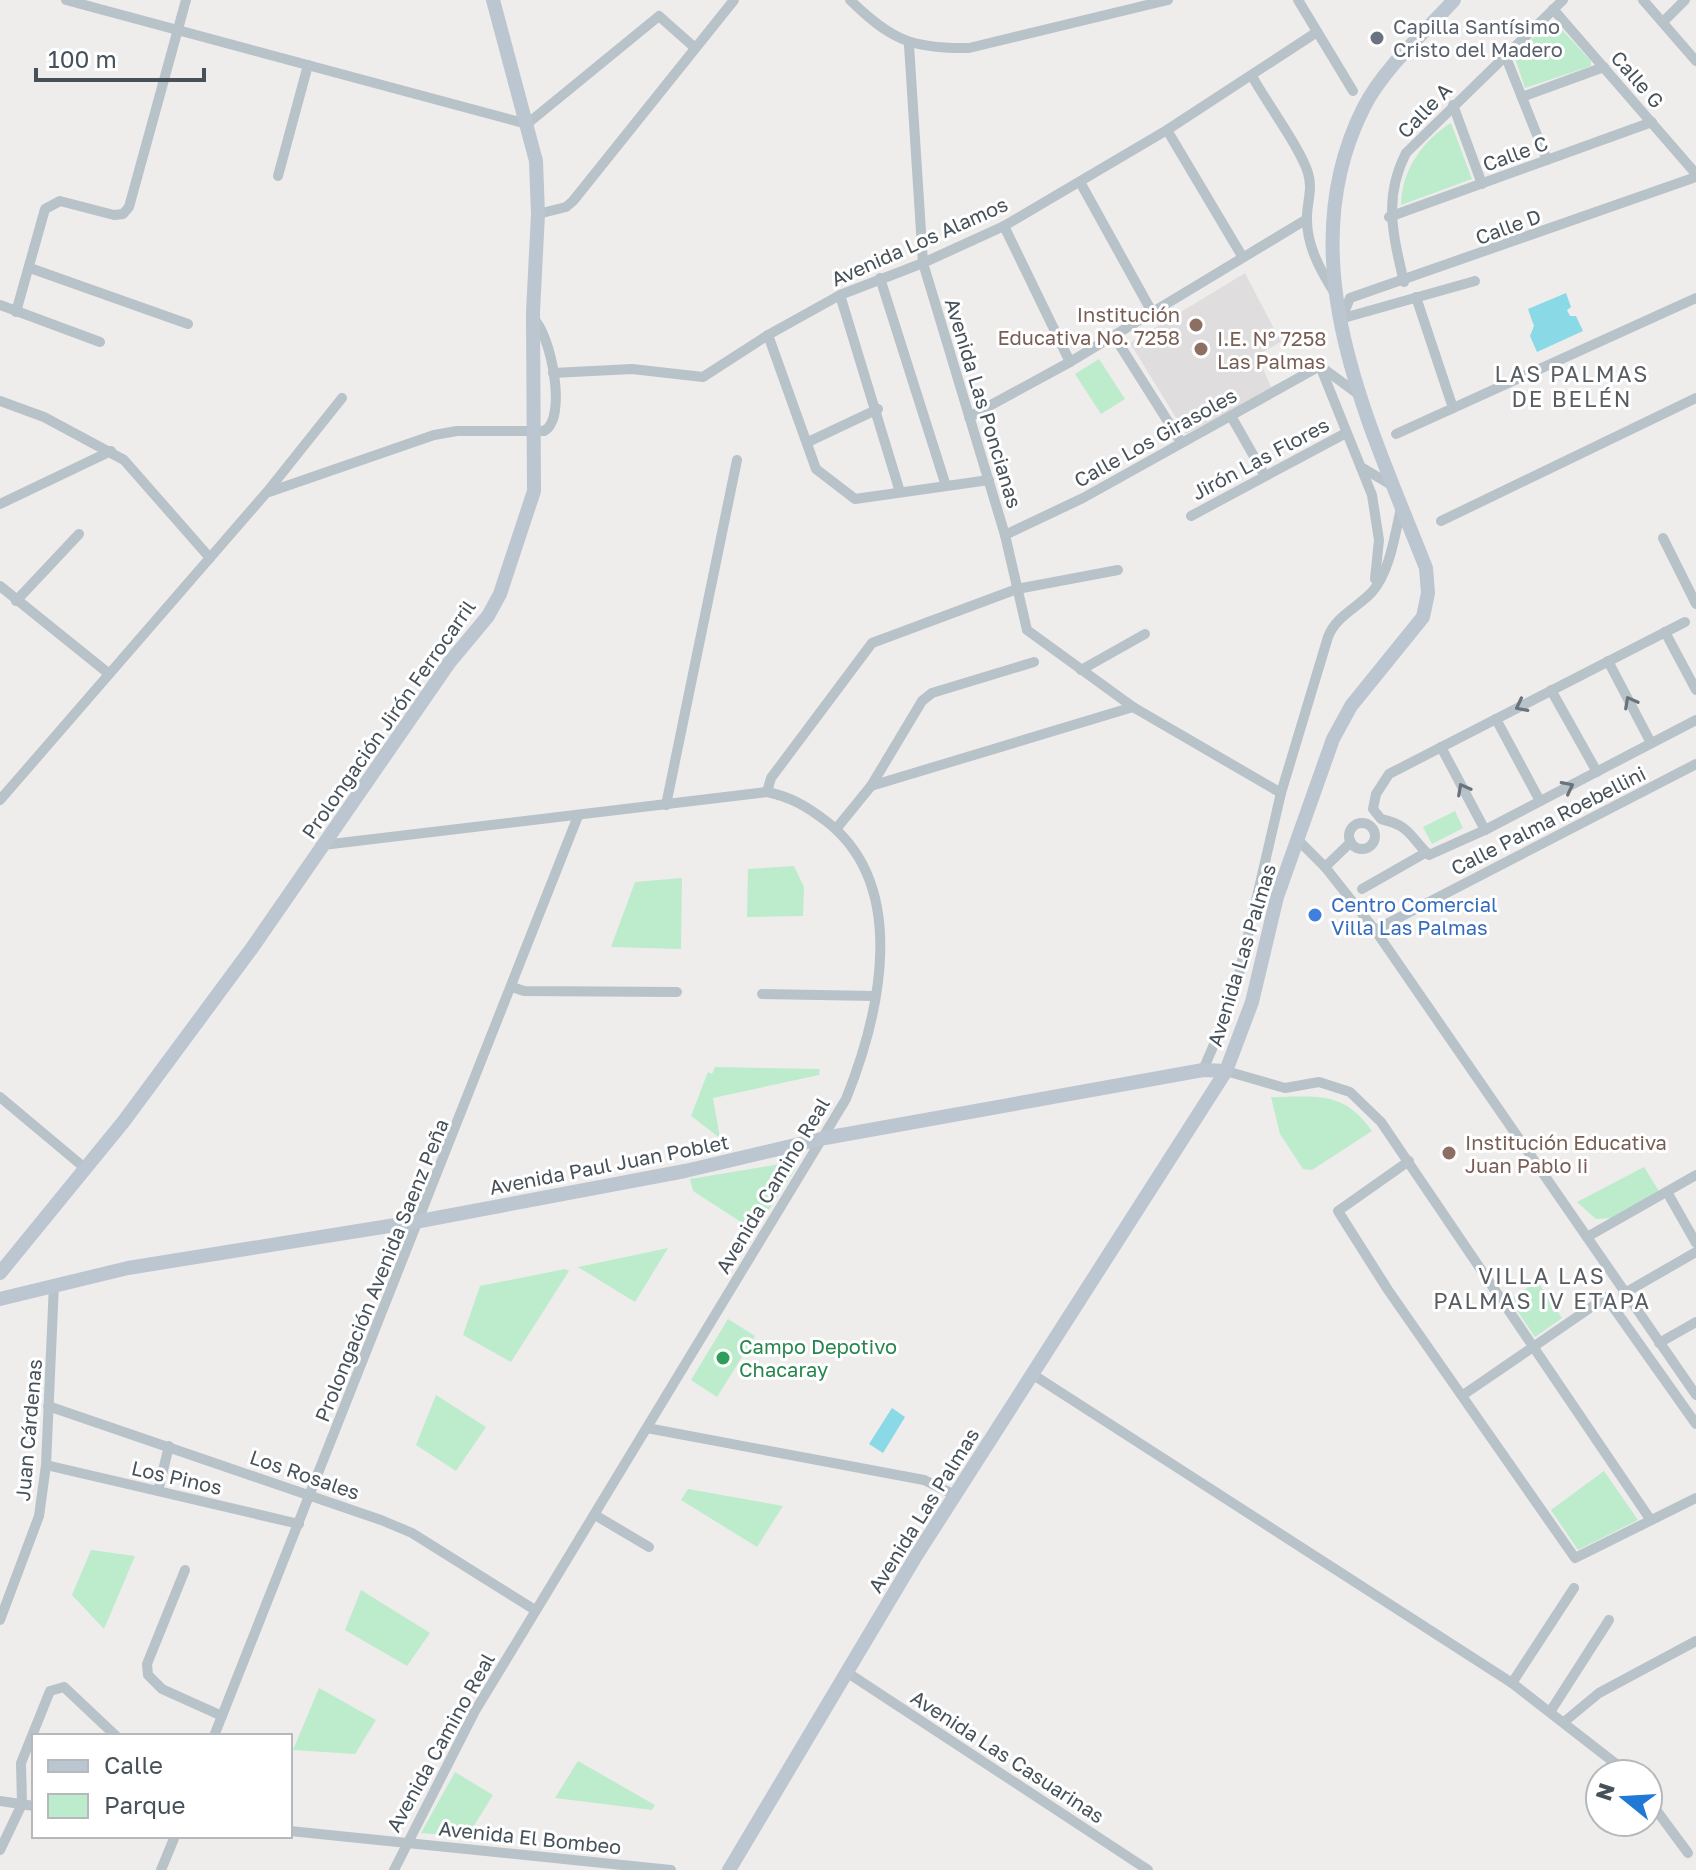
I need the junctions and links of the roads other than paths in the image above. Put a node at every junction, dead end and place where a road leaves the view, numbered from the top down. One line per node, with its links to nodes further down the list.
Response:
1 (66, 0): 14 (street)
2 (186, 0): 14 (street)
3 (493, 0): 27 (street, Prolongación Jirón Ferrocarril)
4 (734, 0): 17 (street)
5 (850, 0): 16 (street)
6 (1168, 0): 16 (street)
7 (1298, 0): 15 (street)
8 (1454, 0): 45 (street, Avenida Las Palmas)
9 (1563, 0): 12 (street, Calle A)
10 (1643, 0): 13 (street)
11 (1685, 0): 13 (street)
12 (1553, 9): 18 (street, Calle A); 21 (street, Calle G)
13 (1663, 22): 19 (street)
14 (178, 29): 20 (street); 40 (street)
15 (1317, 32): 22 (street, Avenida Los Alamos); 23 (street)
16 (909, 45): 39 (street, Avenida Las Poncianas)
17 (694, 47): 27 (street); 34 (street)
18 (1505, 55): 24 (street); 25 (street, Calle A)
19 (1696, 61)
20 (308, 65): 27 (street); 30 (street)
21 (1604, 67): 24 (street); 26 (street, Calle G)
22 (1252, 76): 28 (street, Avenida Los Alamos); 36 (street)
23 (1353, 91)
24 (1522, 97): 29 (street)
25 (1453, 105): 33 (street); 35 (street, Calle A)
26 (1652, 122): 29 (street, Calle C); 31 (street, Calle G)
27 (527, 124): 34 (street, Prolongación Jirón Ferrocarril)
28 (1167, 130): 32 (street, Avenida Los Alamos); 38 (street)
29 (1547, 160): 33 (street, Calle C)
30 (278, 176)
31 (1696, 176): 43 (street, Calle D)
32 (1080, 182): 37 (street, Avenida Los Alamos); 50 (street)
33 (1482, 184): 35 (street, Calle C)
34 (538, 214): 51 (street, Prolongación Jirón Ferrocarril)
35 (1389, 217): 43 (street, Calle A)
36 (1307, 219): 38 (street); 45 (street)
37 (1004, 226): 39 (street, Avenida Los Alamos); 57 (street)
38 (1242, 256): 50 (street)
39 (923, 263): 41 (street, Avenida Los Alamos); 67 (street, Avenida Las Poncianas)
40 (30, 268): 49 (street); 53 (street)
41 (880, 278): 44 (street, Avenida Los Alamos); 78 (street)
42 (1475, 281): 46 (street)
43 (1404, 282): 52 (street, Calle D)
44 (840, 295): 54 (street, Avenida Los Alamos); 65 (street)
45 (1336, 295): 52 (street, Avenida Las Palmas)
46 (1416, 297): 52 (street); 64 (street)
47 (1696, 298): 64 (street)
48 (0, 305): 49 (street)
49 (16, 312): 56 (street)
50 (1152, 312): 55 (street)
51 (533, 318): 59 (street); 68 (street, Prolongación Jirón Ferrocarril)
52 (1340, 318): 60 (street, Avenida Las Palmas)
53 (188, 324)
54 (768, 335): 59 (street, Avenida Los Alamos); 71 (street)
55 (1114, 336): 57 (street); 72 (street)
56 (100, 342)
57 (1070, 362): 67 (street)
58 (1320, 366): 60 (street); 66 (street, Calle Los Girasoles); 69 (street)
59 (553, 373): 68 (street)
60 (1358, 394): 79 (street, Avenida Las Palmas)
61 (342, 398): 80 (street)
62 (1696, 398): 85 (street)
63 (0, 401): 73 (street)
64 (1453, 408): 70 (street)
65 (878, 409): 71 (street); 81 (street)
66 (1231, 416): 72 (street, Calle Los Girasoles); 76 (street)
67 (969, 417): 77 (street, Avenida Las Poncianas)
68 (533, 431): 80 (street); 125 (street, Prolongación Jirón Ferrocarril)
69 (1346, 433): 75 (street); 76 (street, Jirón Las Flores)
70 (1396, 434)
71 (808, 442): 81 (street)
72 (1181, 442): 87 (street, Calle Los Girasoles)
73 (111, 451): 82 (street); 89 (street)
74 (737, 460): 117 (street)
75 (1359, 466): 79 (street); 93 (street)
76 (1264, 474): 84 (street, Jirón Las Flores)
77 (989, 480): 78 (street); 87 (street, Avenida Las Poncianas)
78 (946, 486): 81 (street)
79 (1393, 486): 83 (street, Avenida Las Palmas)
80 (267, 492): 89 (street)
81 (900, 492)
82 (2, 502)
83 (1402, 506): 93 (street); 123 (street, Avenida Las Palmas)
84 (1191, 516)
85 (1441, 521)
86 (79, 534): 94 (street)
87 (1005, 535): 92 (street, Avenida Las Poncianas)
88 (1663, 538): 95 (street)
89 (210, 558): 102 (street)
90 (1118, 570): 92 (street)
91 (0, 586): 94 (street)
92 (1017, 589): 101 (street, Avenida Las Poncianas); 113 (street)
93 (1375, 589): 114 (street)
94 (16, 601): 102 (street)
95 (1696, 604)
96 (1685, 622): 97 (street)
97 (1665, 632): 99 (street); 104 (street)
98 (1145, 634): 101 (street)
99 (1608, 661): 103 (street); 108 (street, one-way to 99)
100 (1034, 662): 112 (street)
101 (1081, 670): 105 (street, Avenida Las Poncianas)
102 (108, 673): 115 (street)
103 (1551, 690): 106 (street, one-way to 106); 111 (street)
104 (1696, 690)
105 (1133, 707): 112 (street); 114 (street, Avenida Las Poncianas)
106 (1496, 719): 109 (street); 116 (street)
107 (1696, 720): 108 (street)
108 (1651, 743): 111 (street)
109 (1441, 747): 119 (street); 122 (street, one-way to 109)
110 (1696, 765): 131 (street, Calle Palma Roebellini)
111 (1597, 772): 116 (street, one-way to 111)
112 (871, 786): 121 (street)
113 (767, 792): 117 (street, Avenida Camino Real); 121 (street, Avenida Camino Real)
114 (1281, 793): 128 (street)
115 (0, 800)
116 (1540, 801): 122 (street)
117 (666, 805): 118 (street, Avenida Camino Real)
118 (578, 816): 125 (street, Avenida Camino Real); 132 (street, Prolongación Avenida Saenz Peña)
119 (1378, 817): 120 (street); 126 (street)
120 (1370, 826): 124 (street); 124 (street)
121 (836, 829): 135 (street, Avenida Camino Real)
122 (1485, 830): 126 (street)
123 (1299, 841): 127 (street); 129 (street, Avenida Las Palmas)
124 (1351, 842): 127 (street)
125 (323, 845): 141 (street, Prolongación Jirón Ferrocarril)
126 (1425, 853): 130 (street)
127 (1325, 867): 131 (street)
128 (1263, 875): 129 (street); 136 (street)
129 (1284, 877): 137 (street, Avenida Las Palmas)
130 (1362, 889)
131 (1375, 930): 145 (street)
132 (512, 987): 133 (street); 144 (street, Prolongación Avenida Saenz Peña)
133 (677, 992)
134 (762, 994): 135 (street)
135 (875, 996): 139 (street, Avenida Camino Real)
136 (1203, 1070): 137 (street, Avenida Paul Juan Poblet); 139 (street, Avenida Paul Juan Poblet)
137 (1226, 1071): 140 (street); 155 (street, Avenida Las Palmas)
138 (0, 1097): 141 (street)
139 (825, 1138): 144 (street, Avenida Paul Juan Poblet); 160 (street, Avenida Camino Real)
140 (1409, 1161): 154 (street); 157 (street)
141 (86, 1169): 148 (street, Prolongación Jirón Ferrocarril)
142 (1696, 1175): 143 (street)
143 (1667, 1192): 145 (street); 146 (street)
144 (420, 1221): 149 (street, Avenida Paul Juan Poblet); 164 (street, Prolongación Avenida Saenz Peña)
145 (1587, 1237): 150 (street)
146 (1696, 1243)
147 (1696, 1252): 150 (street)
148 (1, 1271): 151 (street)
149 (54, 1284): 151 (street, Avenida Paul Juan Poblet); 158 (street, Juan Cárdenas)
150 (1623, 1294): 153 (street)
151 (7, 1297)
152 (1696, 1322): 153 (street)
153 (1659, 1343): 156 (street)
154 (1533, 1345): 157 (street); 159 (street); 168 (street)
155 (1032, 1374): 165 (street, Avenida Las Palmas); 178 (street)
156 (1696, 1394)
157 (1463, 1395): 168 (street)
158 (48, 1406): 161 (street, Los Rosales); 162 (street, Juan Cárdenas)
159 (1696, 1424)
160 (647, 1428): 165 (street); 167 (street, Avenida Camino Real)
161 (169, 1446): 163 (street); 164 (street, Los Rosales)
162 (46, 1465): 163 (street, Los Pinos); 174 (street, Juan Cárdenas)
163 (158, 1491): 169 (street, Los Pinos)
164 (311, 1494): 169 (street, Prolongación Avenida Saenz Peña); 173 (street, Los Rosales)
165 (955, 1495): 177 (street, Avenida Las Palmas)
166 (1696, 1498): 168 (street)
167 (595, 1515): 170 (street); 173 (street, Avenida Camino Real)
168 (1650, 1519)
169 (299, 1524): 180 (street, Prolongación Avenida Saenz Peña)
170 (649, 1547)
171 (185, 1570): 180 (street)
172 (1574, 1588): 178 (street)
173 (535, 1610): 193 (street, Avenida Camino Real)
174 (0, 1620)
175 (1609, 1620): 179 (street)
176 (1696, 1641): 181 (street)
177 (848, 1673): 199 (street, Avenida Las Palmas); 200 (street, Avenida Las Casuarinas)
178 (1512, 1683): 179 (street)
179 (1550, 1712): 181 (street)
180 (222, 1716): 184 (street, Prolongación Avenida Saenz Peña)
181 (1564, 1722): 186 (street)
182 (33, 1734): 183 (street)
183 (114, 1734)
184 (215, 1734)
185 (32, 1737): 188 (street)
186 (1609, 1758)
187 (0, 1801): 188 (street)
188 (22, 1804): 189 (street); 194 (street)
189 (32, 1806)
190 (1664, 1821): 195 (street)
191 (292, 1831): 193 (street, Avenida El Bombeo)
192 (174, 1838): 196 (street)
193 (405, 1842): 197 (street, Avenida Camino Real); 198 (street, Avenida El Bombeo)
194 (0, 1850)
195 (1688, 1853)
196 (161, 1870)
197 (394, 1870)
198 (671, 1870)
199 (729, 1870)
200 (1148, 1870)

